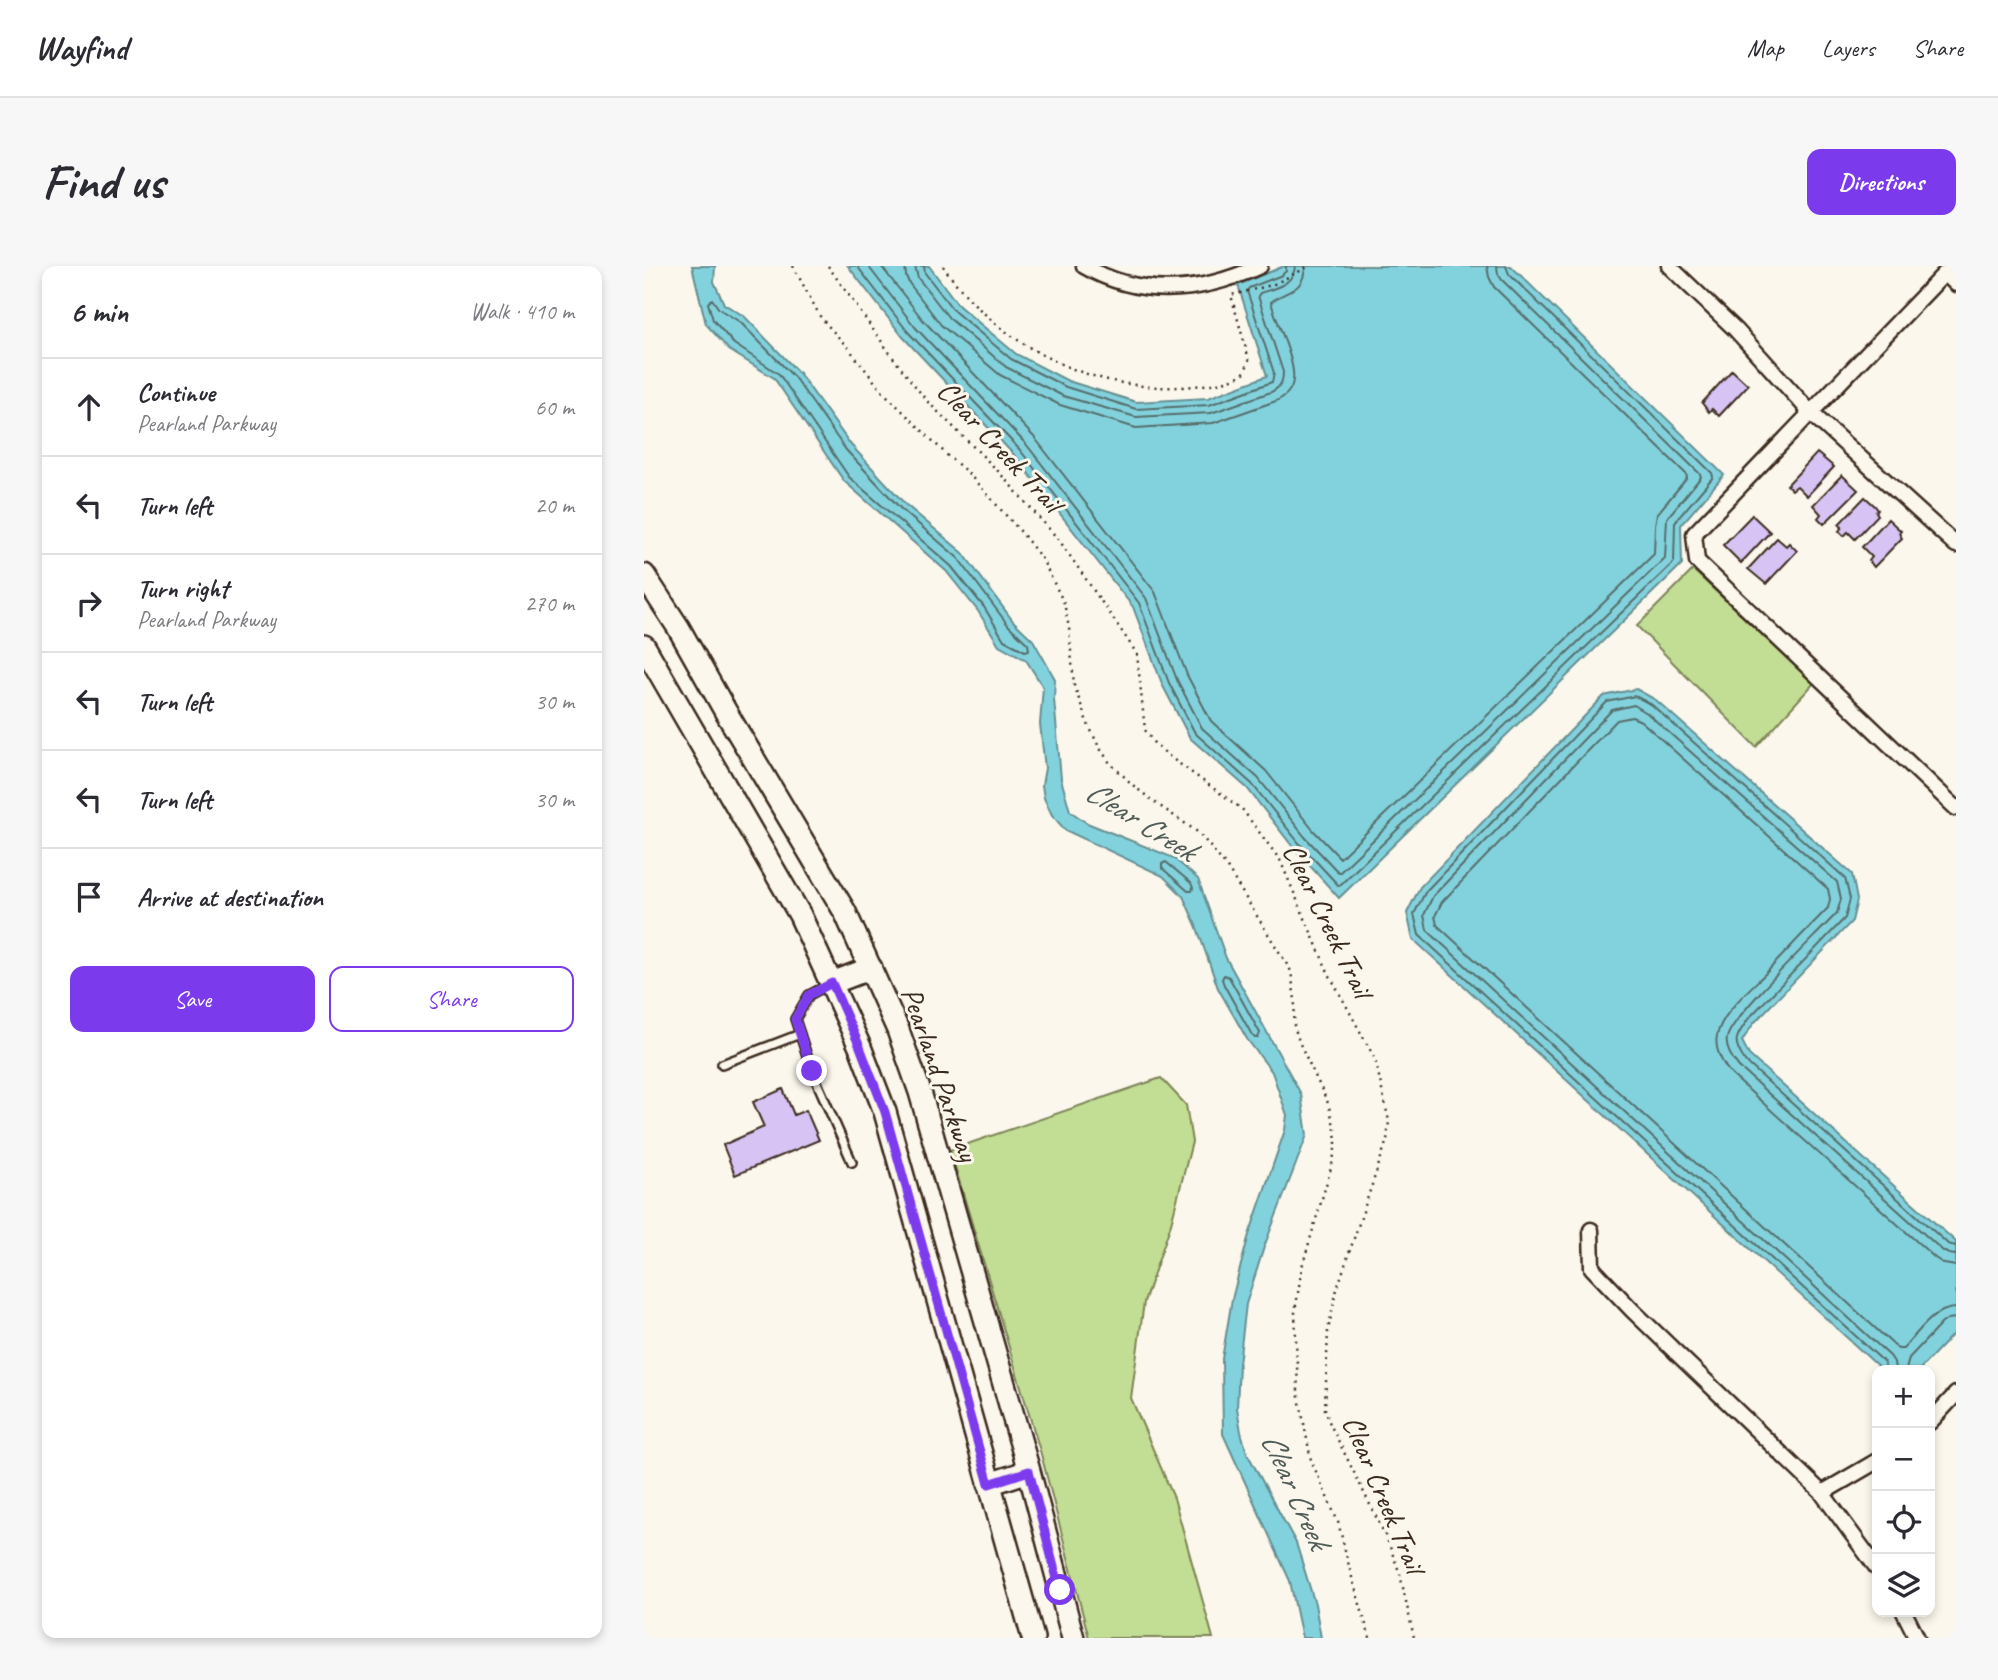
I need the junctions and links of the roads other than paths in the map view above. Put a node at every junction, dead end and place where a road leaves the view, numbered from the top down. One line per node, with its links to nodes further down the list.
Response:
1 (1084, 266): 2 (street)
2 (1260, 266)
3 (1669, 266): 6 (street)
4 (1941, 270): 5 (street); 6 (street)
5 (1956, 284)
6 (1811, 413): 7 (street); 10 (street)
7 (1956, 545)
8 (644, 575): 11 (main road, Pearland Parkway)
9 (648, 662): 12 (main road)
10 (1956, 808)
11 (871, 968): 12 (main road); 20 (main road, Pearland Parkway)
12 (832, 983): 13 (lane); 21 (main road)
13 (800, 1034): 14 (lane); 15 (lane)
14 (722, 1064)
15 (852, 1162)
16 (1591, 1230): 22 (street)
17 (1956, 1394): 18 (street)
18 (1935, 1417)
19 (1872, 1464): 22 (street)
20 (1029, 1471): 21 (main road); 26 (main road, Pearland Parkway)
21 (989, 1484): 25 (main road)
22 (1822, 1493): 23 (street)
23 (1872, 1561)
24 (1906, 1617): 27 (street)
25 (1033, 1638)
26 (1073, 1638)
27 (1917, 1638)

